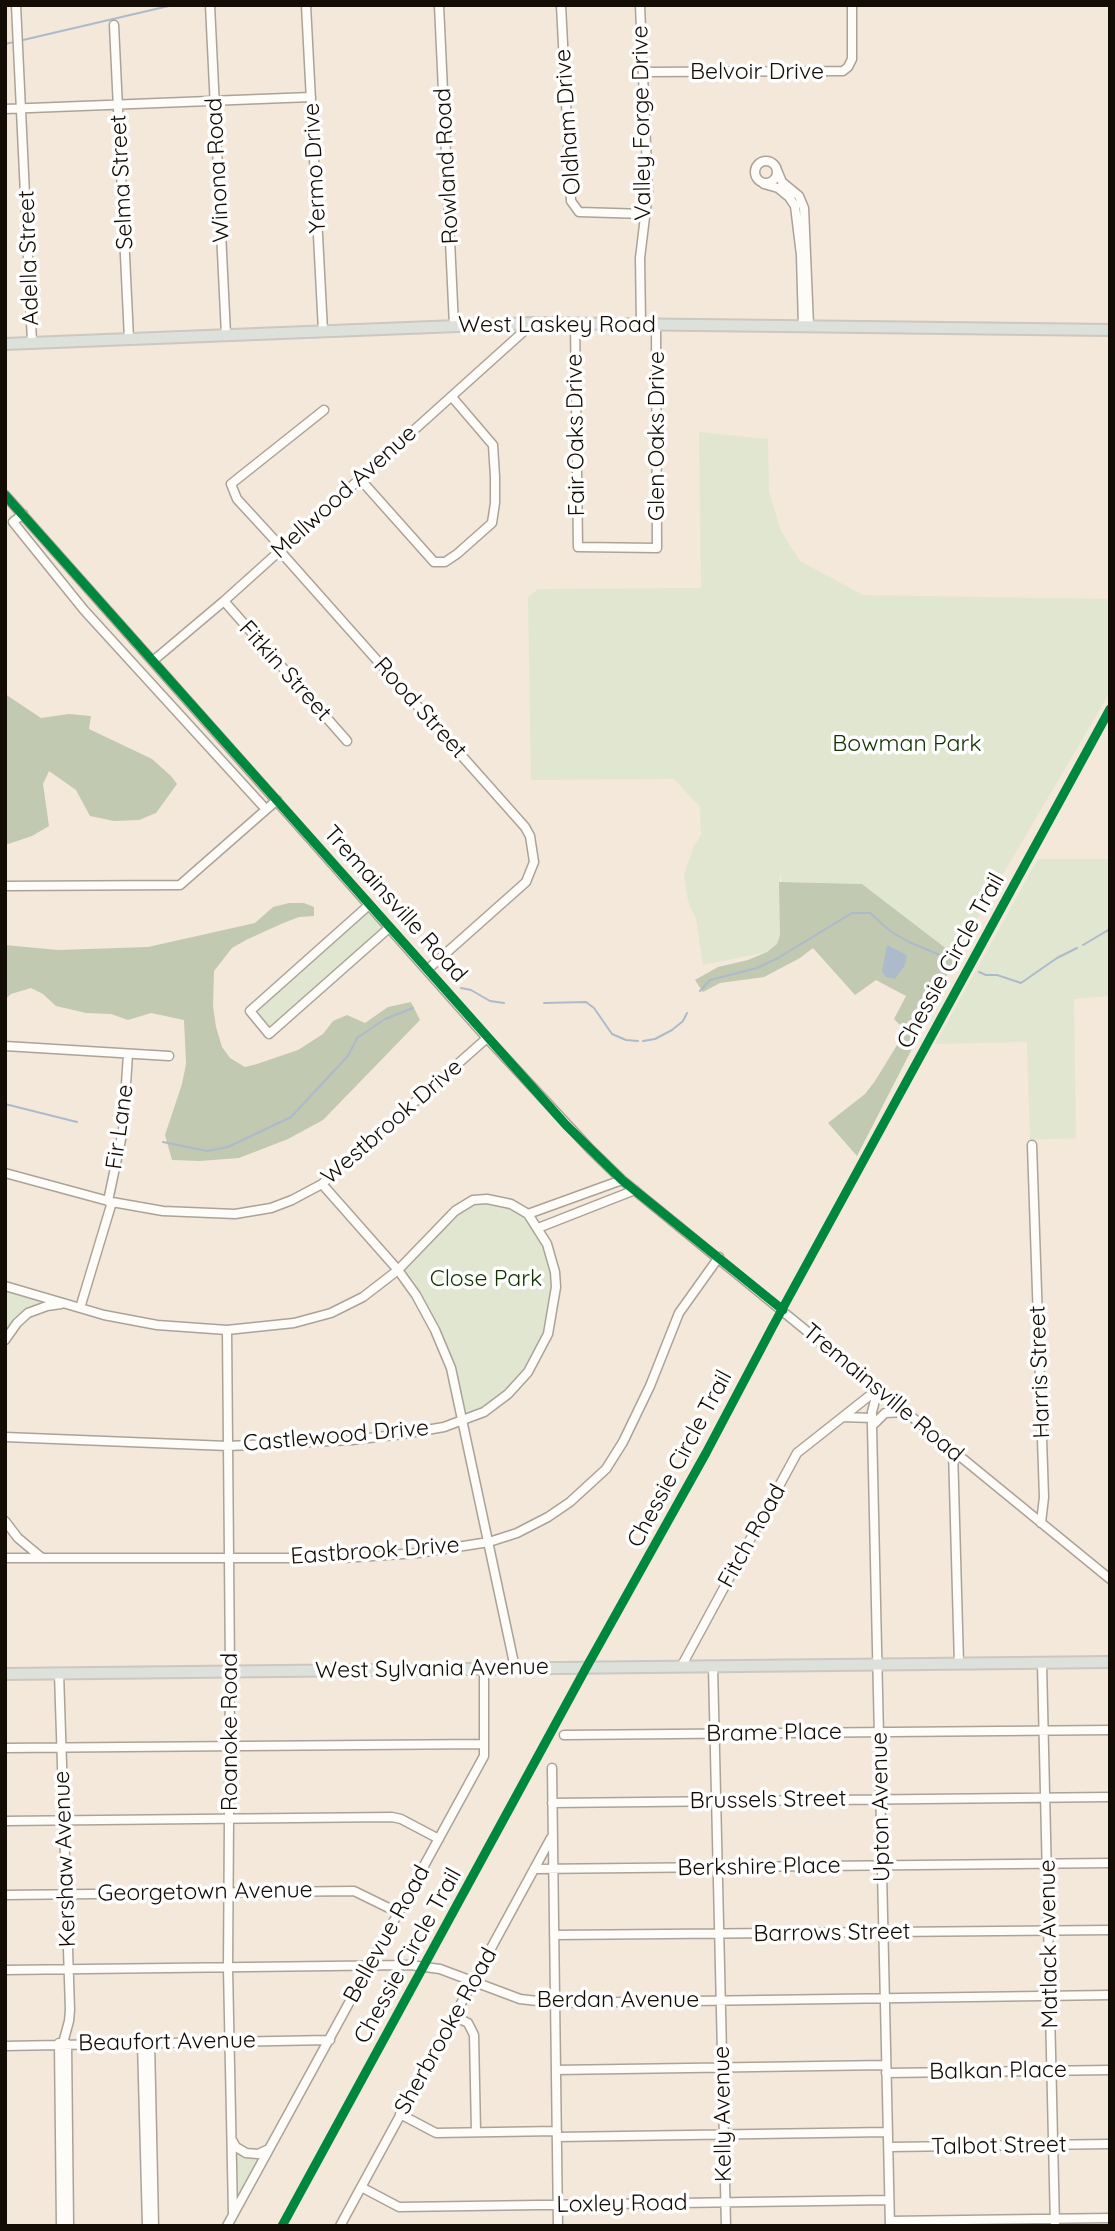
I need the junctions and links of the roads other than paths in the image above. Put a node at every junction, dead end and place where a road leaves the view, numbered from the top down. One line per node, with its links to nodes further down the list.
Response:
1 (16, 5): 13 (street, Adella Street)
2 (210, 5): 11 (street, Winona Road)
3 (306, 5): 10 (street, Yermo Drive)
4 (439, 5): 22 (street, Rowland Road)
5 (561, 5): 17 (street, Oldham Drive)
6 (640, 5): 9 (street, Valley Forge Drive)
7 (852, 5): 9 (street, Belvoir Drive)
8 (114, 25): 12 (street, Selma Street)
9 (643, 72): 17 (street, Valley Forge Drive)
10 (311, 97): 11 (street); 25 (street, Yermo Drive)
11 (215, 100): 12 (street); 26 (street, Winona Road)
12 (118, 105): 13 (street); 27 (street, Selma Street)
13 (21, 108): 14 (street); 28 (street, Adella Street)
14 (5, 109)
15 (777, 170): 16 (street); 16 (street); 23 (street)
16 (764, 184): 23 (street)
17 (646, 214): 20 (street, Valley Forge Drive)
18 (533, 323): 19 (main road, West Laskey Road); 22 (main road, West Laskey Road); 30 (street, Mellwood Avenue)
19 (575, 323): 20 (main road, West Laskey Road); 35 (street, Fair Oaks Drive)
20 (641, 324): 21 (main road, West Laskey Road)
21 (656, 324): 23 (main road, West Laskey Road); 35 (street, Glen Oaks Drive)
22 (454, 326): 25 (main road, West Laskey Road)
23 (806, 326): 24 (main road, West Laskey Road)
24 (1110, 330)
25 (323, 331): 26 (main road, West Laskey Road)
26 (226, 335): 27 (main road, West Laskey Road)
27 (130, 339): 28 (main road, West Laskey Road)
28 (32, 342): 29 (main road, West Laskey Road)
29 (5, 344)
30 (452, 397): 32 (street, Mellwood Avenue); 32 (street)
31 (324, 410): 36 (street, Rood Street)
32 (360, 479): 36 (street, Mellwood Avenue)
33 (5, 495): 34 (street, Tremainsville Road)
34 (23, 514): 38 (street, Tremainsville Road); 41 (street)
35 (657, 548)
36 (280, 549): 37 (street, Mellwood Avenue); 45 (street, Rood Street)
37 (224, 601): 38 (street, Mellwood Avenue); 39 (street, Fitkin Street)
38 (154, 660): 40 (street, Tremainsville Road)
39 (347, 741)
40 (277, 800): 42 (street); 43 (street, Tremainsville Road)
41 (262, 806)
42 (5, 886)
43 (369, 905): 44 (street, Tremainsville Road); 44 (street)
44 (389, 928): 45 (street, Tremainsville Road)
45 (427, 970): 46 (street, Tremainsville Road)
46 (487, 1038): 52 (street, Tremainsville Road); 53 (street, Westbrook Drive)
47 (5, 1046): 48 (street)
48 (128, 1054): 49 (street); 55 (street, Fir Lane)
49 (169, 1056)
50 (1032, 1144): 73 (street, Harris Street)
51 (5, 1172): 55 (street, Westbrook Drive)
52 (622, 1180): 54 (street, Tremainsville Road); 56 (street)
53 (323, 1184): 55 (street, Westbrook Drive); 58 (street)
54 (635, 1190): 56 (street); 57 (street, Tremainsville Road)
55 (110, 1201): 61 (street, Fir Lane)
56 (533, 1221): 58 (street); 67 (street, Castlewood Drive)
57 (719, 1257): 64 (street, Tremainsville Road); 74 (street, Eastbrook Drive)
58 (398, 1270): 62 (street); 67 (street)
59 (5, 1286): 60 (street)
60 (66, 1304): 61 (street); 63 (street)
61 (80, 1308): 62 (street)
62 (227, 1330): 70 (street, Roanoke Road)
63 (5, 1340)
64 (878, 1389): 65 (street, Tremainsville Road); 66 (street, Fitch Road); 68 (street, Upton Avenue)
65 (906, 1412): 68 (street); 71 (street, Tremainsville Road)
66 (840, 1418): 68 (street); 84 (street, Fitch Road)
67 (464, 1421): 70 (street, Castlewood Drive); 74 (street)
68 (872, 1422): 82 (street, Upton Avenue)
69 (5, 1437): 70 (street, Castlewood Drive)
70 (228, 1446): 77 (street, Roanoke Road)
71 (953, 1450): 73 (street, Tremainsville Road); 81 (street)
72 (5, 1521): 76 (street)
73 (1041, 1522): 78 (street, Tremainsville Road)
74 (489, 1542): 77 (street, Eastbrook Drive); 85 (street)
75 (5, 1558): 76 (street, Eastbrook Drive)
76 (42, 1558): 77 (street, Eastbrook Drive)
77 (229, 1558): 87 (street, Roanoke Road)
78 (1110, 1579)
79 (1110, 1662): 80 (main road, West Sylvania Avenue)
80 (1042, 1663): 81 (main road, West Sylvania Avenue); 91 (street, Matlack Avenue)
81 (959, 1664): 82 (main road, West Sylvania Avenue)
82 (877, 1665): 83 (main road, West Sylvania Avenue); 92 (street, Upton Avenue)
83 (713, 1666): 84 (main road, West Sylvania Avenue); 93 (street, Kelly Avenue)
84 (681, 1667): 85 (main road, West Sylvania Avenue)
85 (516, 1668): 86 (main road, West Sylvania Avenue)
86 (484, 1669): 87 (main road, West Sylvania Avenue); 95 (street, Bellevue Road)
87 (230, 1671): 88 (main road, West Sylvania Avenue); 96 (street, Roanoke Road)
88 (59, 1673): 89 (main road, West Sylvania Avenue); 97 (street, Kershaw Avenue)
89 (5, 1674)
90 (1110, 1730): 91 (street, Brame Place)
91 (1044, 1731): 92 (street, Brame Place); 100 (street, Matlack Avenue)
92 (879, 1732): 93 (street, Brame Place); 102 (street, Upton Avenue)
93 (715, 1734): 94 (street, Brame Place); 103 (street, Kelly Avenue)
94 (564, 1735)
95 (485, 1744): 96 (street); 109 (street, Bellevue Road)
96 (230, 1745): 97 (street); 105 (street, Roanoke Road)
97 (62, 1747): 98 (street); 107 (street, Kershaw Avenue)
98 (5, 1748)
99 (552, 1768): 104 (street)
100 (1045, 1797): 101 (street, Brussels Street); 102 (street, Brussels Street); 111 (street, Matlack Avenue)
101 (1110, 1797)
102 (881, 1799): 103 (street, Brussels Street); 112 (street, Upton Avenue)
103 (716, 1801): 104 (street, Brussels Street); 113 (street, Kelly Avenue)
104 (552, 1803): 108 (street)
105 (229, 1819): 107 (street); 109 (street); 116 (street, Roanoke Road)
106 (5, 1821): 107 (street)
107 (64, 1821): 117 (street, Kershaw Avenue)
108 (552, 1836): 114 (street, Sherbrooke Road); 115 (street)
109 (439, 1839): 119 (street, Bellevue Road)
110 (1110, 1863): 111 (street, Berkshire Place)
111 (1047, 1864): 112 (street, Berkshire Place); 120 (street, Matlack Avenue)
112 (882, 1866): 113 (street, Berkshire Place); 122 (street, Upton Avenue)
113 (718, 1867): 115 (street, Berkshire Place); 123 (street, Kelly Avenue)
114 (534, 1869): 115 (street, Berkshire Place); 131 (street, Sherbrooke Road)
115 (553, 1869): 124 (street)
116 (229, 1892): 117 (street, Georgetown Avenue); 119 (street, Georgetown Avenue); 128 (street, Roanoke Road)
117 (66, 1894): 118 (street, Georgetown Avenue); 129 (street, Kershaw Avenue)
118 (5, 1895)
119 (399, 1913): 125 (street, Bellevue Road)
120 (1048, 1930): 121 (street, Barrows Street); 122 (street, Barrows Street); 133 (street, Matlack Avenue)
121 (1110, 1930)
122 (884, 1932): 123 (street, Barrows Street); 134 (street, Upton Avenue)
123 (719, 1934): 124 (street, Barrows Street); 135 (street, Kelly Avenue)
124 (554, 1935): 136 (street)
125 (379, 1949): 126 (street, Bellevue Road); 127 (street)
126 (370, 1965): 127 (street, Berdan Avenue); 128 (street, Berdan Avenue); 138 (street, Bellevue Road)
127 (390, 1965): 131 (street, Berdan Avenue)
128 (228, 1968): 129 (street, Berdan Avenue); 139 (street, Roanoke Road)
129 (68, 1969): 130 (street, Berdan Avenue); 141 (street, Kershaw Avenue)
130 (5, 1970)
131 (473, 1982): 136 (street, Berdan Avenue); 137 (street, Sherbrooke Road)
132 (1110, 1995): 133 (street, Berdan Avenue)
133 (1050, 1996): 134 (street, Berdan Avenue); 147 (street, Matlack Avenue)
134 (885, 1998): 135 (street, Berdan Avenue); 144 (street, Upton Avenue)
135 (721, 2001): 136 (street, Berdan Avenue); 143 (street, Kelly Avenue)
136 (555, 2003): 145 (street)
137 (454, 2016): 148 (street, Sherbrooke Road); 149 (street)
138 (330, 2040): 139 (street, Beaufort Avenue); 157 (street, Bellevue Road)
139 (229, 2041): 140 (street, Beaufort Avenue); 151 (street, Roanoke Road)
140 (146, 2042): 141 (street, Beaufort Avenue); 168 (street); 169 (street)
141 (63, 2044): 142 (street, Beaufort Avenue); 166 (street, Kershaw Avenue); 167 (street, Kershaw Avenue)
142 (5, 2046)
143 (722, 2068): 144 (street, Balkan Place); 145 (street, Balkan Place); 153 (street, Kelly Avenue)
144 (886, 2069): 147 (street, Balkan Place); 150 (street, Upton Avenue)
145 (556, 2070): 152 (street)
146 (1110, 2070): 147 (street, Balkan Place)
147 (1052, 2071): 155 (street, Matlack Avenue)
148 (400, 2114): 149 (street); 158 (street, Sherbrooke Road)
149 (476, 2132): 152 (street)
150 (888, 2132): 153 (street); 156 (street, Upton Avenue)
151 (231, 2134): 157 (street); 162 (street, Roanoke Road)
152 (557, 2134): 153 (street); 161 (street)
153 (724, 2134): 160 (street, Kelly Avenue)
154 (1110, 2144): 155 (street, Talbot Street)
155 (1053, 2145): 156 (street, Talbot Street); 164 (street, Matlack Avenue)
156 (889, 2147): 159 (street, Upton Avenue)
157 (270, 2149): 162 (street, Bellevue Road)
158 (360, 2187): 161 (street, Loxley Road); 171 (street, Sherbrooke Road)
159 (889, 2200): 160 (street, Loxley Road); 165 (street, Upton Avenue)
160 (725, 2203): 161 (street, Loxley Road); 173 (street, Kelly Avenue)
161 (557, 2204): 172 (street)
162 (233, 2215): 170 (street, Bellevue Road)
163 (1110, 2218): 164 (street)
164 (1055, 2222): 165 (street)
165 (890, 2224)
166 (61, 2226)
167 (69, 2226)
168 (147, 2226)
169 (154, 2226)
170 (227, 2226)
171 (340, 2226)
172 (558, 2226)
173 (726, 2226)

